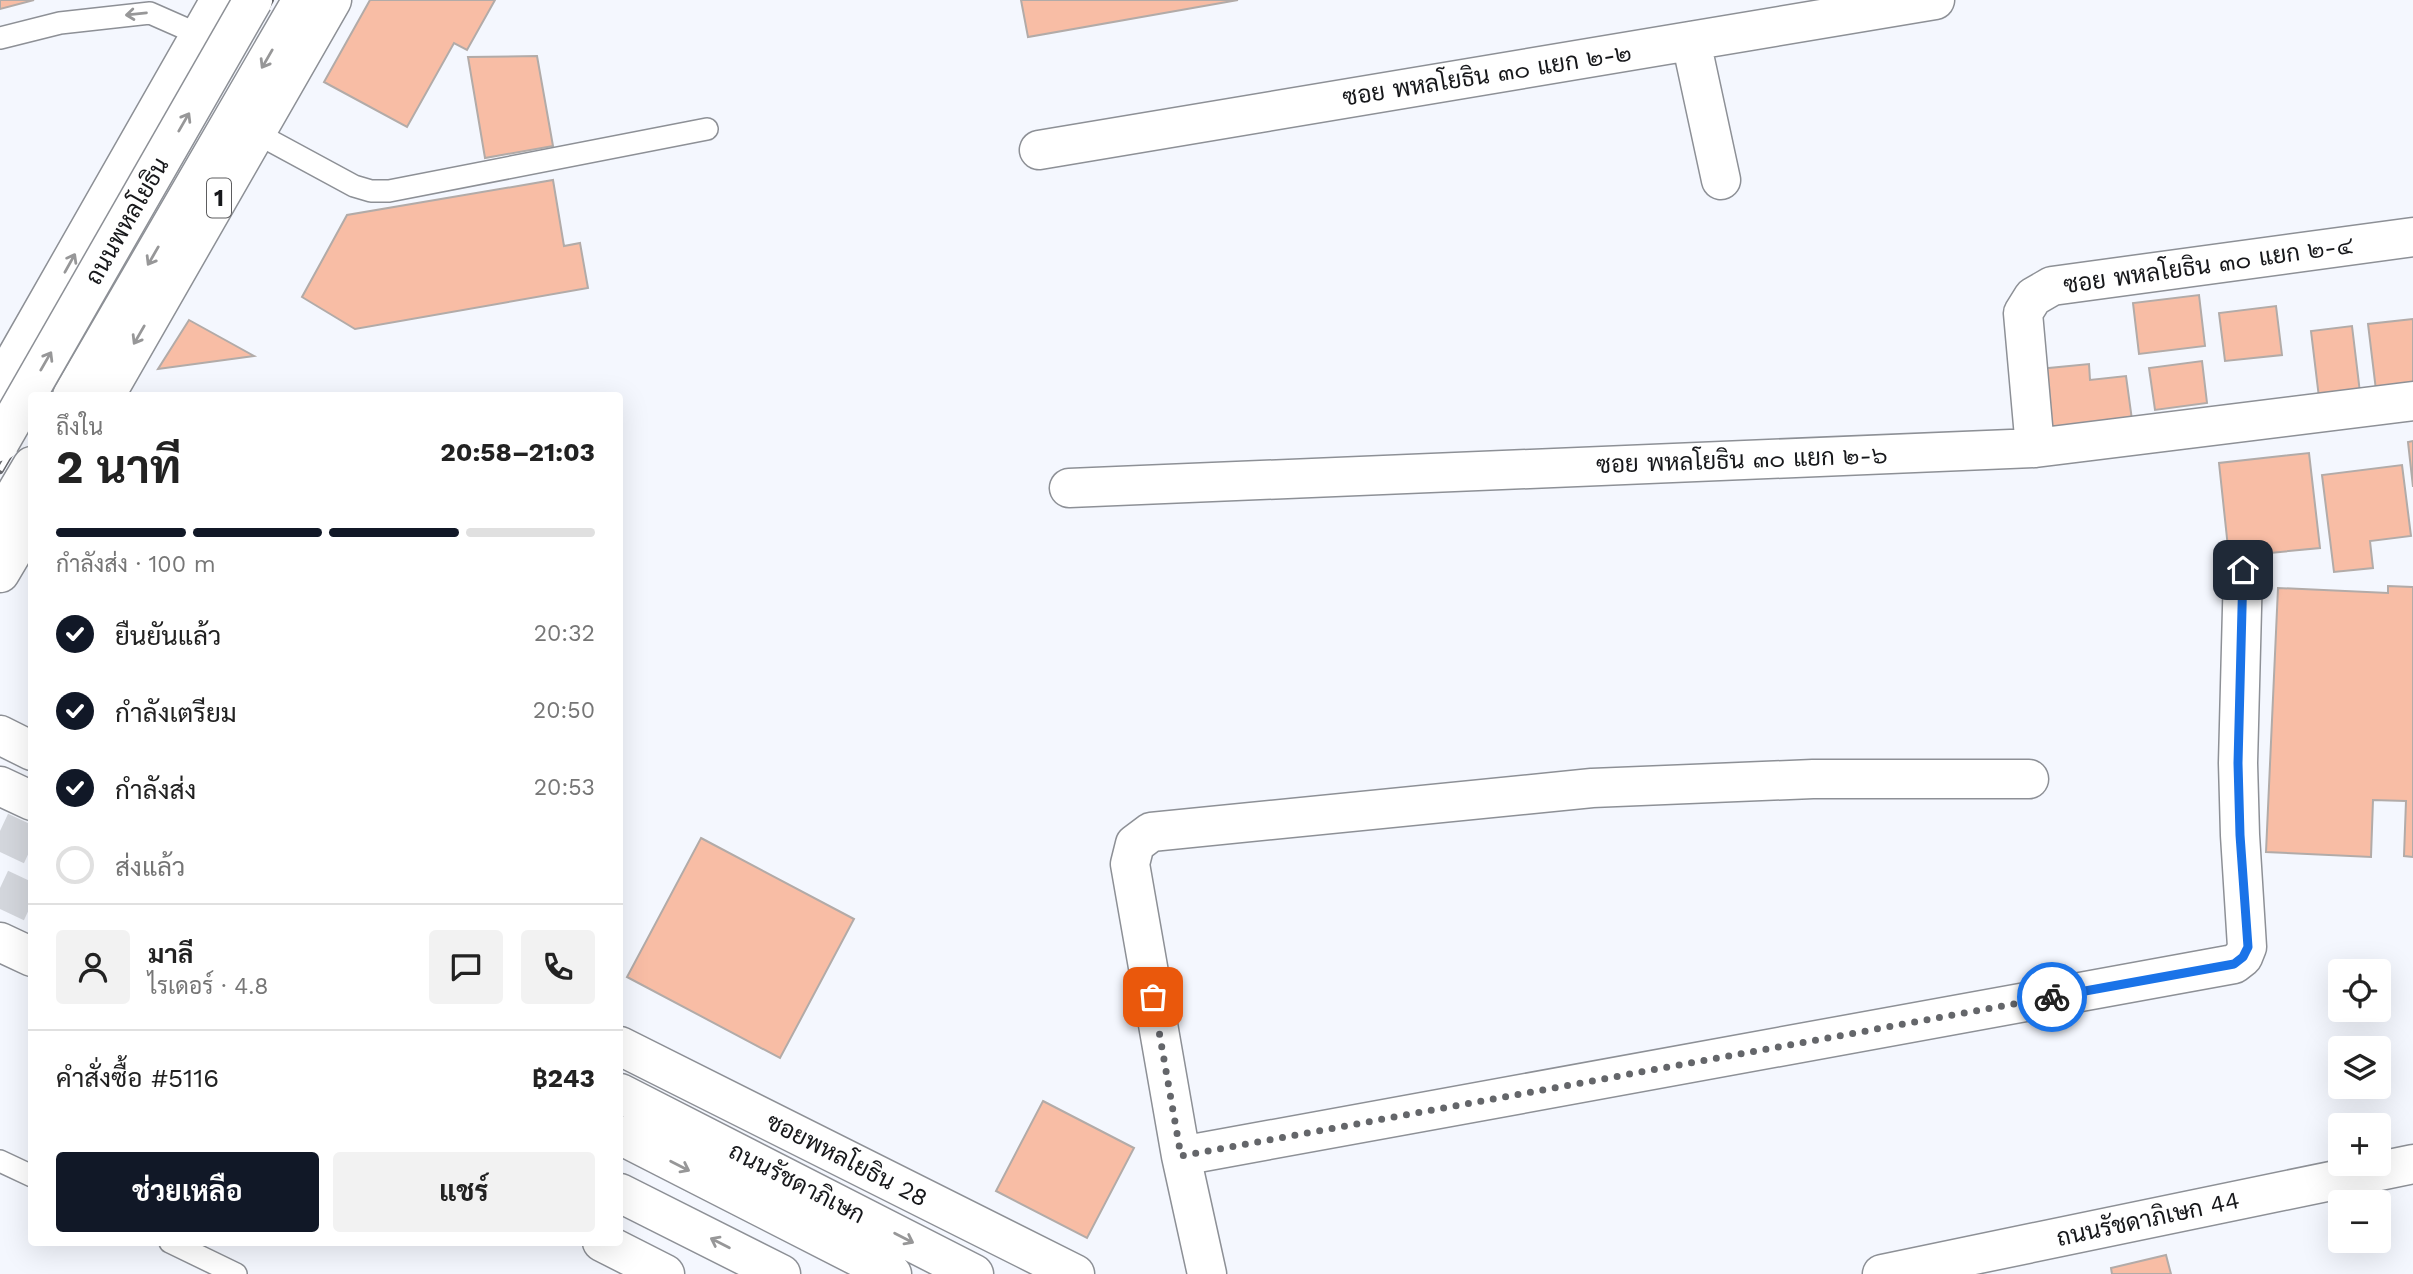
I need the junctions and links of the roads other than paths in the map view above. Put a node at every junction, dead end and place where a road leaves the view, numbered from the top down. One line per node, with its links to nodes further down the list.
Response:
1 (220, 0): 6 (street, ถนนพหลโยธิน)
2 (253, 0): 15 (street, ถนนพหลโยธิน, one-way to 2, bridge)
3 (302, 0): 16 (street, ถนนพหลโยธิน, one-way to 16)
4 (332, 0): 10 (street, 1)
5 (1935, 0): 8 (street, ซอย พหลโยธิน ๓๐ แยก ๒-๒)
6 (200, 35): 7 (lane, one-way to 7); 14 (street, ถนนพหลโยธิน, one-way to 6)
7 (0, 38)
8 (1690, 41): 11 (street, ซอย พหลโยธิน ๓๐ แยก ๒-๒); 12 (street)
9 (707, 129): 10 (lane)
10 (256, 134): 17 (street, 1, one-way to 17)
11 (1039, 149)
12 (1721, 180)
13 (2413, 237): 23 (street, ซอย พหลโยธิน ๓๐ แยก ๒-๔)
14 (0, 386)
15 (29, 392)
16 (74, 392)
17 (107, 392)
18 (28, 393): 22 (street, ถนนพหลโยธิน, one-way to 18, bridge)
19 (2413, 401): 23 (street, ซอย พหลโยธิน ๓๐ แยก ๒-๖)
20 (0, 421): 21 (street)
21 (28, 437)
22 (0, 442)
23 (2035, 448): 25 (street, ซอย พหลโยธิน ๓๐ แยก ๒-๖)
24 (28, 473): 26 (street)
25 (1069, 488)
26 (0, 520)
27 (28, 526): 29 (street)
28 (2243, 570): 40 (street)
29 (0, 573)
30 (0, 735): 31 (street)
31 (28, 749)
32 (2029, 779): 40 (street)
33 (0, 786): 34 (street)
34 (28, 799)
35 (0, 942): 36 (street)
36 (28, 955)
37 (623, 1048): 52 (street, ซอยพหลโยธิน 28)
38 (623, 1095): 51 (street, ถนนรัชดาภิเษก, one-way to 51)
39 (623, 1137): 50 (street, ถนนรัชดาภิเษก, one-way to 50)
40 (1181, 1156): 53 (street)
41 (0, 1161): 43 (lane)
42 (2413, 1164): 54 (street, ถนนรัชดาภิเษก 44)
43 (28, 1174)
44 (623, 1195): 49 (street, one-way to 44)
45 (178, 1246): 47 (lane)
46 (610, 1246): 48 (street)
47 (236, 1274)
48 (665, 1274)
49 (781, 1274)
50 (892, 1274)
51 (974, 1274)
52 (1075, 1274)
53 (1207, 1274)
54 (1882, 1274)

